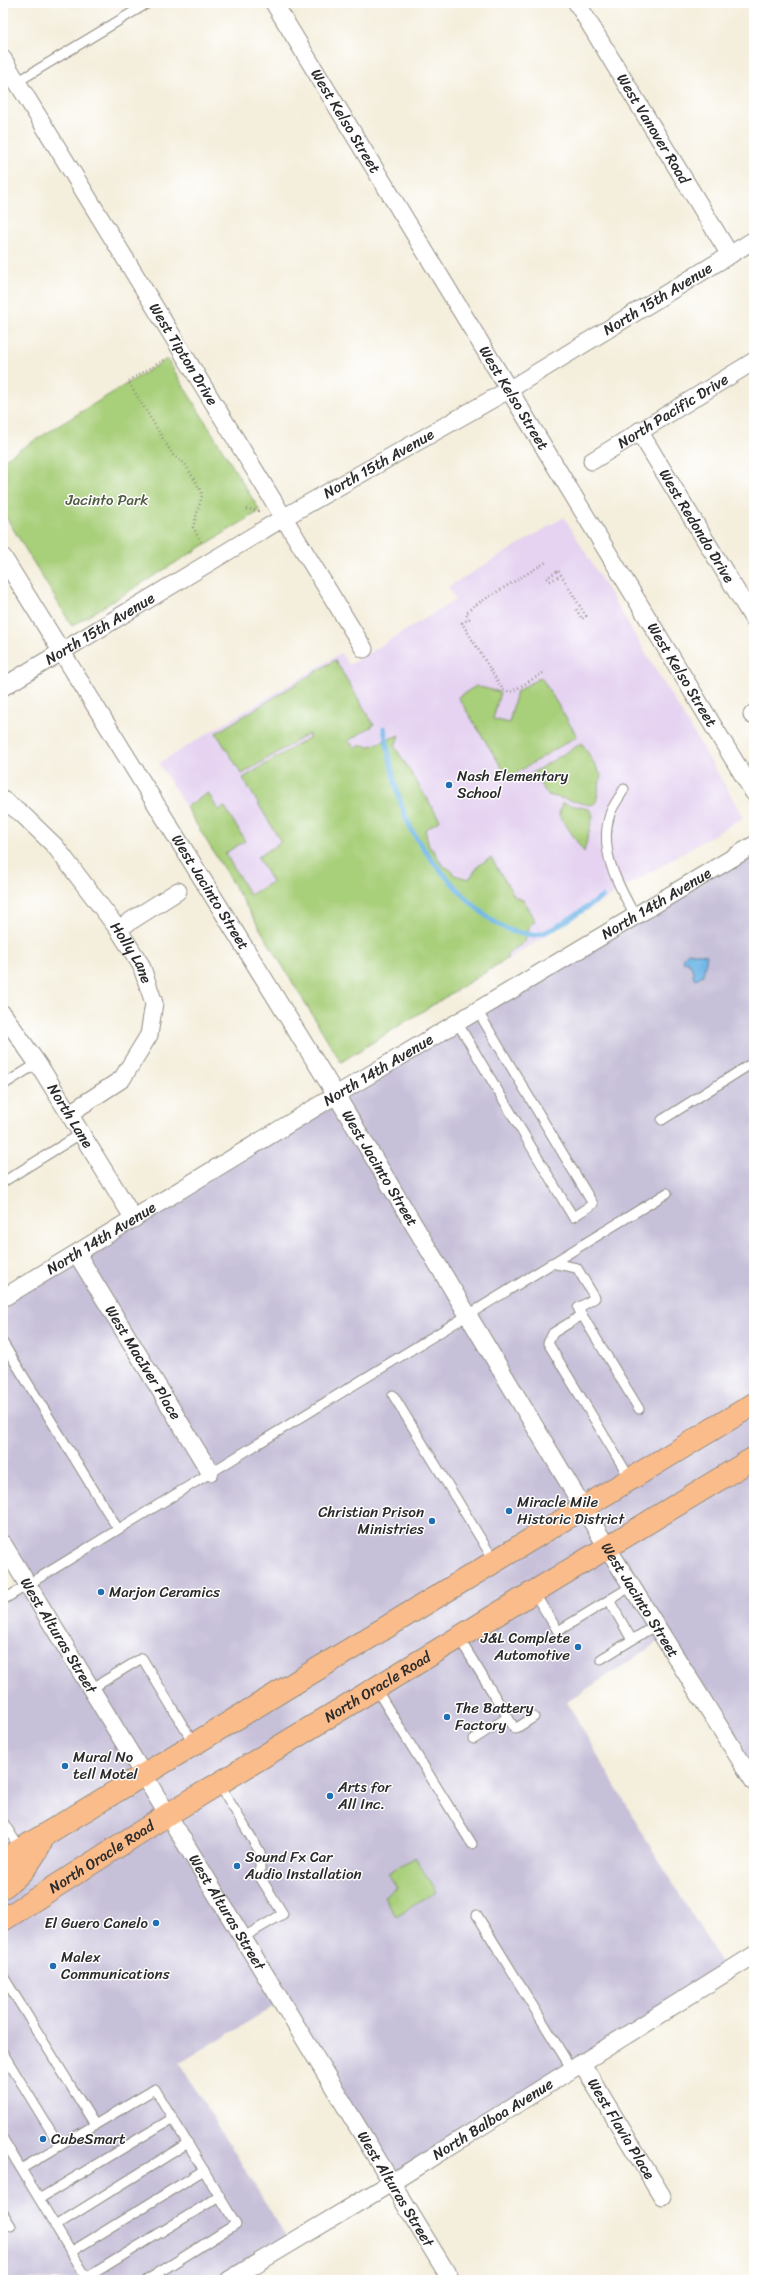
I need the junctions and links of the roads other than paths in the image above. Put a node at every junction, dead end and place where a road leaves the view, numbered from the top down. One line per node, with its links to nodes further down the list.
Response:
1 (148, 3): 5 (lane)
2 (274, 3): 9 (street, West Kelso Street)
3 (577, 3): 7 (street, West Vanover Road)
4 (3, 59): 5 (street, West Tipton Drive)
5 (18, 82): 12 (street, West Tipton Drive)
6 (754, 240): 7 (street, North 15th Avenue)
7 (730, 255): 9 (street, North 15th Avenue)
8 (754, 361): 10 (street, North Pacific Drive)
9 (510, 389): 12 (street, North 15th Avenue); 19 (street, West Kelso Street)
10 (639, 431): 11 (street, North Pacific Drive); 14 (street, West Redondo Drive)
11 (592, 461)
12 (283, 518): 15 (street, West Tipton Drive); 16 (street, North 15th Avenue)
13 (3, 557): 16 (street, West Jacinto Street)
14 (754, 620)
15 (364, 649)
16 (61, 652): 17 (street, North 15th Avenue); 31 (street, West Jacinto Street)
17 (3, 687)
18 (624, 790): 23 (lane)
19 (754, 793)
20 (3, 800): 24 (street, Holly Lane)
21 (754, 845): 23 (street, North 14th Avenue)
22 (178, 891): 24 (street)
23 (635, 916): 25 (street, North 14th Avenue)
24 (118, 929): 32 (street, Holly Lane)
25 (477, 1010): 27 (street, North 14th Avenue); 27 (lane)
26 (3, 1014): 29 (street, North Lane)
27 (457, 1022): 31 (street, North 14th Avenue)
28 (754, 1062): 33 (lane)
29 (38, 1063): 30 (lane); 32 (street, North Lane)
30 (3, 1085)
31 (336, 1095): 37 (street, North 14th Avenue); 41 (street, West Jacinto Street)
32 (70, 1112): 34 (street, North Lane)
33 (662, 1120)
34 (82, 1133): 35 (lane); 37 (street, North Lane)
35 (3, 1182)
36 (667, 1193): 39 (lane)
37 (134, 1219): 38 (street, North 14th Avenue)
38 (77, 1254): 40 (street, North 14th Avenue); 48 (street, West MacIver Place)
39 (551, 1263): 41 (lane); 42 (lane)
40 (3, 1298)
41 (468, 1314): 48 (lane); 50 (street, West Jacinto Street)
42 (582, 1315): 46 (lane); 49 (lane)
43 (3, 1343): 51 (lane)
44 (393, 1395): 54 (lane)
45 (754, 1404): 49 (main road)
46 (639, 1408)
47 (754, 1458): 53 (main road, North Oracle Road)
48 (210, 1472): 51 (lane)
49 (631, 1480): 50 (main road)
50 (584, 1509): 53 (street, West Jacinto Street); 54 (main road)
51 (118, 1529): 55 (lane)
52 (3, 1544): 55 (street, West Alturas Street)
53 (608, 1547): 56 (street, West Jacinto Street); 57 (main road, North Oracle Road)
54 (495, 1563): 69 (main road)
55 (28, 1585): 58 (lane); 64 (street, West Alturas Street)
56 (632, 1586): 59 (lane); 60 (street, West Jacinto Street)
57 (534, 1593): 59 (lane); 61 (main road, North Oracle Road)
58 (3, 1600)
59 (609, 1600): 62 (lane)
60 (656, 1625): 62 (lane); 71 (street, West Jacinto Street)
61 (459, 1638): 65 (main road, North Oracle Road); 66 (lane)
62 (632, 1640): 63 (lane)
63 (601, 1659)
64 (91, 1689): 69 (lane); 70 (street, West Alturas Street)
65 (376, 1689): 72 (main road, North Oracle Road); 76 (lane)
66 (508, 1717): 67 (lane); 68 (lane)
67 (534, 1717)
68 (474, 1739)
69 (195, 1745): 70 (main road)
70 (145, 1776): 73 (street, West Alturas Street); 75 (main road)
71 (754, 1782)
72 (219, 1784): 73 (main road, North Oracle Road); 81 (lane)
73 (167, 1815): 80 (main road, North Oracle Road); 81 (street, West Alturas Street)
74 (3, 1822): 77 (lane)
75 (44, 1835): 77 (main road); 78 (main road)
76 (472, 1844)
77 (12, 1855)
78 (3, 1886)
79 (477, 1915): 85 (lane)
80 (3, 1920)
81 (242, 1938): 93 (street, West Alturas Street)
82 (754, 1955): 85 (street, North Balboa Avenue)
83 (3, 1976): 87 (lane)
84 (3, 2053): 90 (lane)
85 (576, 2065): 93 (street, North Balboa Avenue); 95 (street, West Flavia Place)
86 (173, 2118): 87 (lane); 89 (lane); 96 (lane)
87 (95, 2125): 90 (lane)
88 (3, 2139): 91 (lane)
89 (188, 2143): 92 (lane); 99 (lane)
90 (60, 2146): 91 (lane)
91 (21, 2169): 96 (lane)
92 (204, 2170): 94 (lane); 100 (lane)
93 (391, 2183): 101 (street, North Balboa Avenue); 104 (street, West Alturas Street)
94 (220, 2196): 102 (lane); 103 (lane)
95 (662, 2196)
96 (39, 2199): 99 (lane)
97 (3, 2213): 98 (lane)
98 (11, 2226)
99 (55, 2226): 100 (lane)
100 (71, 2252): 102 (lane)
101 (241, 2277)
102 (87, 2279)
103 (147, 2280)
104 (451, 2280)

